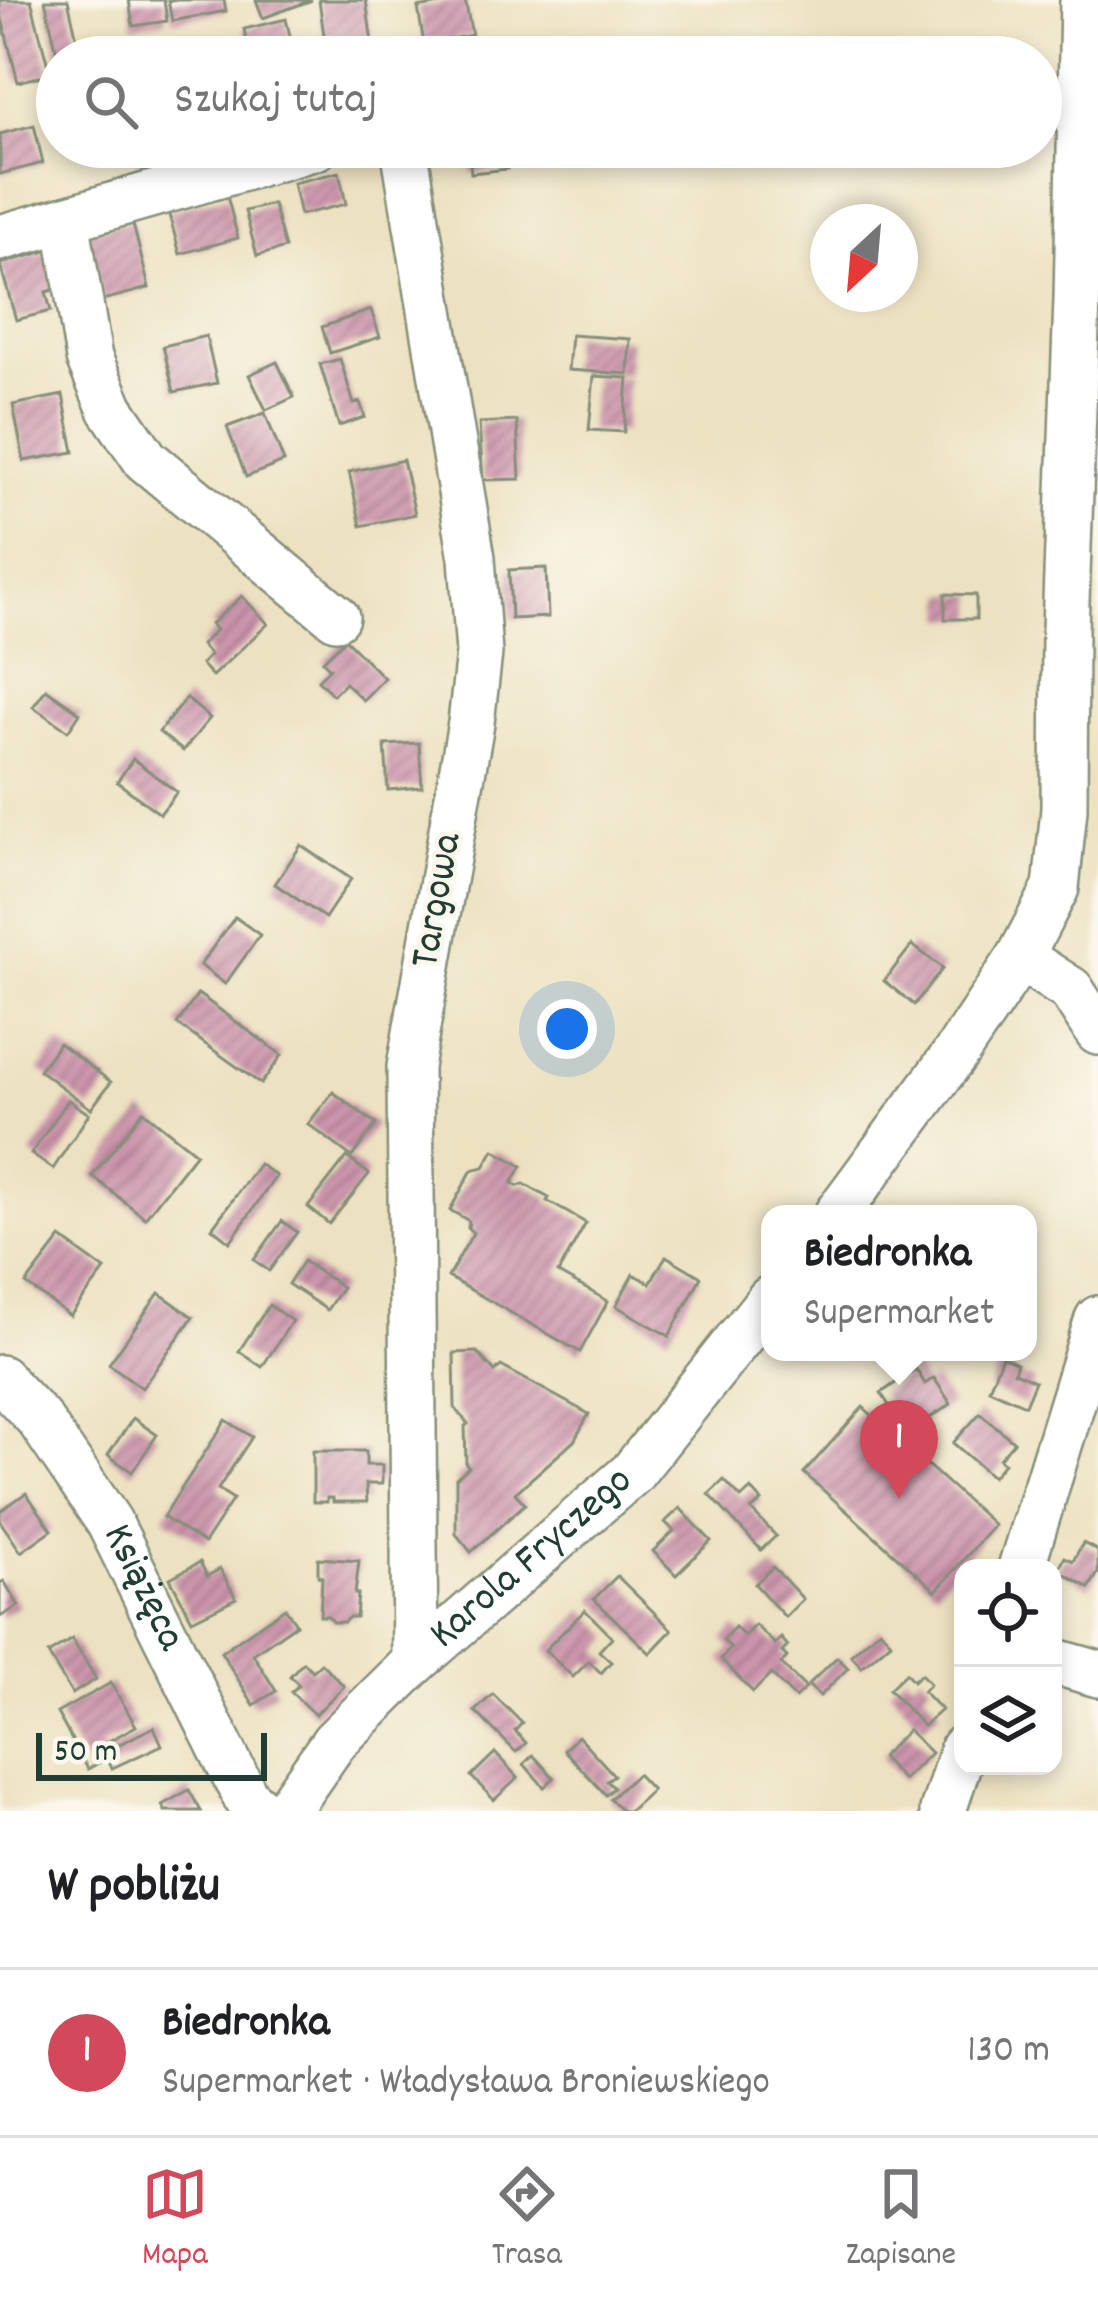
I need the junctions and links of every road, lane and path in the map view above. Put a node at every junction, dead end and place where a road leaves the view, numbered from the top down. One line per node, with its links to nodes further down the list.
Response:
1 (1083, 0): 7 (street)
2 (243, 168): 4 (street)
3 (407, 168): 15 (street, Targowa)
4 (66, 219): 5 (street); 6 (street)
5 (0, 238)
6 (336, 617)
7 (1082, 632): 8 (street)
8 (1020, 957): 9 (street); 10 (street)
9 (1098, 1032)
10 (844, 1205)
11 (761, 1310): 15 (street, Karola Fryczego)
12 (1098, 1318): 14 (street)
13 (0, 1378): 19 (street, Książęca)
14 (1024, 1559)
15 (415, 1661): 20 (street, Karola Fryczego)
16 (1062, 1664): 17 (street)
17 (1098, 1674)
18 (954, 1775): 21 (street)
19 (261, 1811)
20 (286, 1811)
21 (943, 1811)

